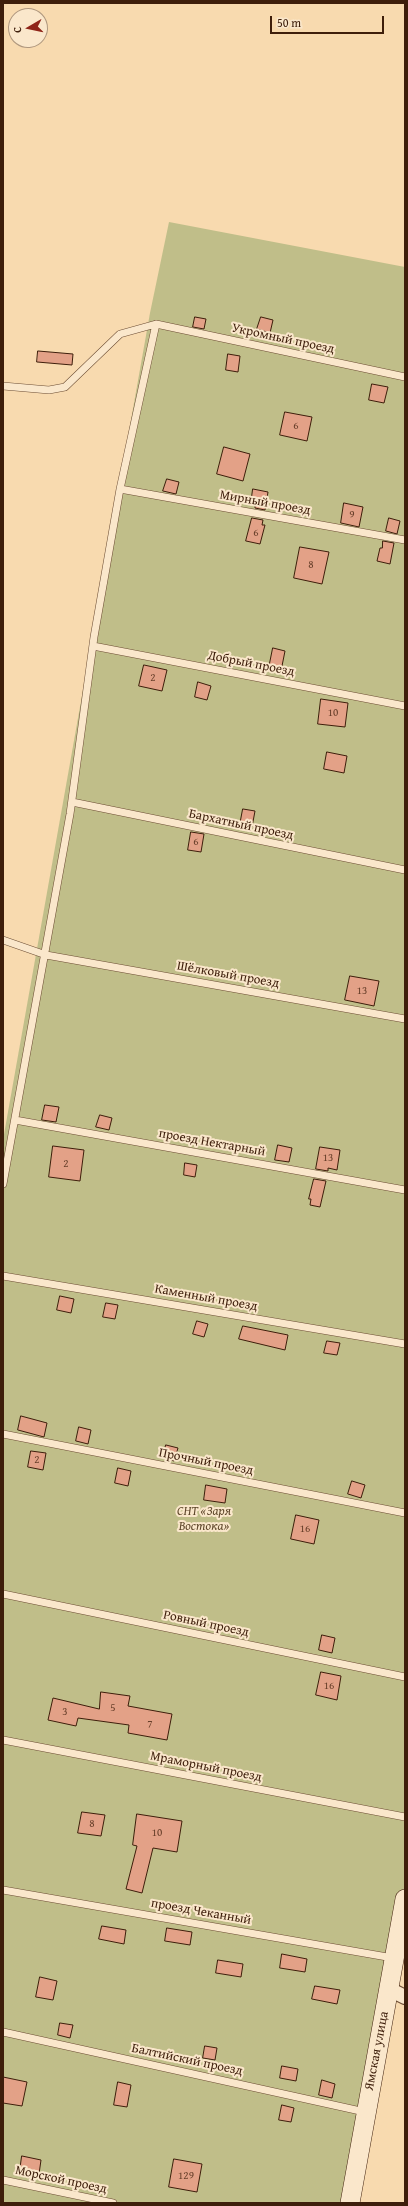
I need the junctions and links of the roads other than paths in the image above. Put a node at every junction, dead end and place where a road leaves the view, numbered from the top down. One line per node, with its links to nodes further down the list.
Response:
1 (156, 324): 2 (lane, Укромный проезд); 3 (lane); 4 (lane)
2 (405, 377)
3 (3, 386)
4 (120, 489): 5 (lane, Мирный проезд); 6 (lane)
5 (405, 540)
6 (93, 646): 7 (lane, Добрый проезд); 8 (lane)
7 (405, 706)
8 (72, 802): 9 (lane, Бархатный проезд); 11 (lane)
9 (405, 870)
10 (3, 940): 11 (lane, Шёлковый проезд)
11 (46, 955): 12 (lane, Шёлковый проезд); 13 (lane)
12 (405, 1019)
13 (15, 1120): 14 (lane); 15 (lane, проезд Нектарный)
14 (3, 1184)
15 (405, 1190)
16 (3, 1276): 17 (lane, Каменный проезд)
17 (405, 1344)
18 (3, 1434): 19 (lane, Прочный проезд)
19 (405, 1513)
20 (3, 1594): 21 (lane, Ровный проезд)
21 (405, 1676)
22 (3, 1740): 23 (lane, Мраморный проезд)
23 (405, 1817)
24 (3, 1890): 26 (lane, проезд Чеканный)
25 (405, 1899): 26 (street, Ямская улица)
26 (394, 1958): 27 (street, Ямская улица)
27 (397, 1994): 29 (street, Ямская улица)
28 (3, 2032): 29 (lane, Балтийский проезд)
29 (365, 2112): 32 (street, Ямская улица)
30 (3, 2180): 31 (lane, Морской проезд)
31 (113, 2203)
32 (350, 2203)

